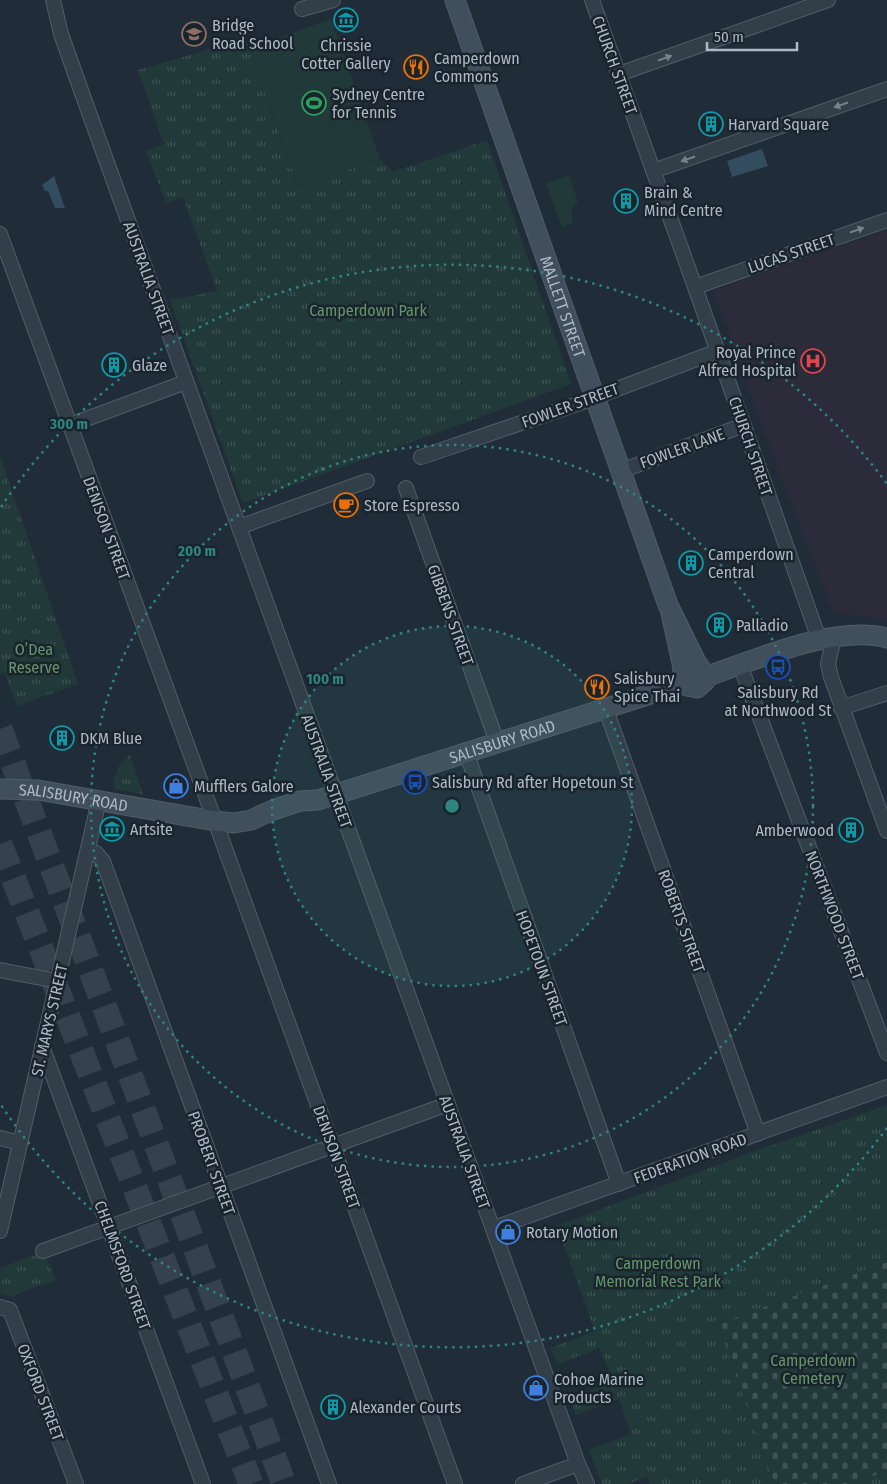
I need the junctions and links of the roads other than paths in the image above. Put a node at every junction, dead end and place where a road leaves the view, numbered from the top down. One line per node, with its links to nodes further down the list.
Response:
1 (53, 0): 15 (street, AUSTRALIA STREET)
2 (333, 0): 6 (street)
3 (455, 0): 16 (main road, MALLETT STREET)
4 (592, 0): 7 (street, CHURCH STREET)
5 (828, 0): 7 (street, one-way to 5)
6 (302, 9)
7 (619, 74): 9 (street, CHURCH STREET)
8 (887, 89): 9 (street, one-way to 9)
9 (653, 172): 13 (street, CHURCH STREET)
10 (887, 220): 13 (street, LUCAS STREET, one-way to 10)
11 (0, 234): 12 (street, DENISON STREET)
12 (3, 249): 17 (street, DENISON STREET)
13 (695, 286): 14 (street, CHURCH STREET)
14 (718, 351): 16 (street, FOWLER STREET); 18 (street, CHURCH STREET)
15 (186, 382): 17 (street); 23 (street, AUSTRALIA STREET)
16 (595, 397): 19 (street, FOWLER STREET); 20 (main road, MALLETT STREET)
17 (70, 425): 36 (street, DENISON STREET)
18 (744, 425): 20 (street, FOWLER LANE); 24 (street, CHURCH STREET)
19 (421, 457)
20 (621, 471): 27 (main road, MALLETT STREET)
21 (367, 481): 23 (street)
22 (406, 488): 31 (street, GIBBENS STREET)
23 (239, 528): 34 (street, AUSTRALIA STREET)
24 (826, 638): 25 (main road, SALISBURY ROAD); 26 (main road, SALISBURY ROAD); 30 (street)
25 (887, 638)
26 (740, 665): 27 (main road, SALISBURY ROAD); 42 (street, NORTHWOOD STREET)
27 (693, 676): 29 (main road, SALISBURY ROAD)
28 (887, 693): 30 (street)
29 (605, 707): 31 (main road, SALISBURY ROAD); 45 (street, ROBERTS STREET)
30 (841, 708): 37 (street)
31 (497, 742): 32 (main road, SALISBURY ROAD)
32 (466, 752): 34 (main road, SALISBURY ROAD); 49 (street, HOPETOUN STREET)
33 (1, 789): 35 (main road, SALISBURY ROAD); 36 (main road, SALISBURY ROAD)
34 (327, 797): 36 (main road, SALISBURY ROAD); 44 (street, AUSTRALIA STREET)
35 (97, 809): 36 (main road, SALISBURY ROAD); 38 (street, ST. MARYS STREET)
36 (216, 825): 48 (street, DENISON STREET)
37 (887, 831)
38 (88, 850): 40 (street, ST. MARYS STREET); 50 (street, PROBERT STREET)
39 (0, 970): 40 (street)
40 (58, 981): 41 (street, ST. MARYS STREET)
41 (42, 1046): 47 (street, ST. MARYS STREET); 51 (street, CHELMSFORD STREET)
42 (887, 1053)
43 (887, 1087): 45 (street, FEDERATION ROAD)
44 (448, 1104): 48 (street); 52 (street, AUSTRALIA STREET)
45 (758, 1134): 49 (street, FEDERATION ROAD)
46 (0, 1138): 47 (street)
47 (20, 1143): 53 (street, ST. MARYS STREET)
48 (333, 1145): 50 (street); 60 (street, DENISON STREET)
49 (619, 1184): 52 (street, FEDERATION ROAD)
50 (221, 1186): 51 (street); 59 (street, PROBERT STREET)
51 (109, 1227): 54 (street); 58 (street, CHELMSFORD STREET)
52 (494, 1228): 56 (street, AUSTRALIA STREET)
53 (0, 1230)
54 (43, 1251)
55 (0, 1307): 57 (street, OXFORD STREET)
56 (578, 1464): 61 (street); 62 (street, AUSTRALIA STREET)
57 (76, 1484)
58 (203, 1484)
59 (329, 1484)
60 (455, 1484)
61 (524, 1484)
62 (587, 1484)

